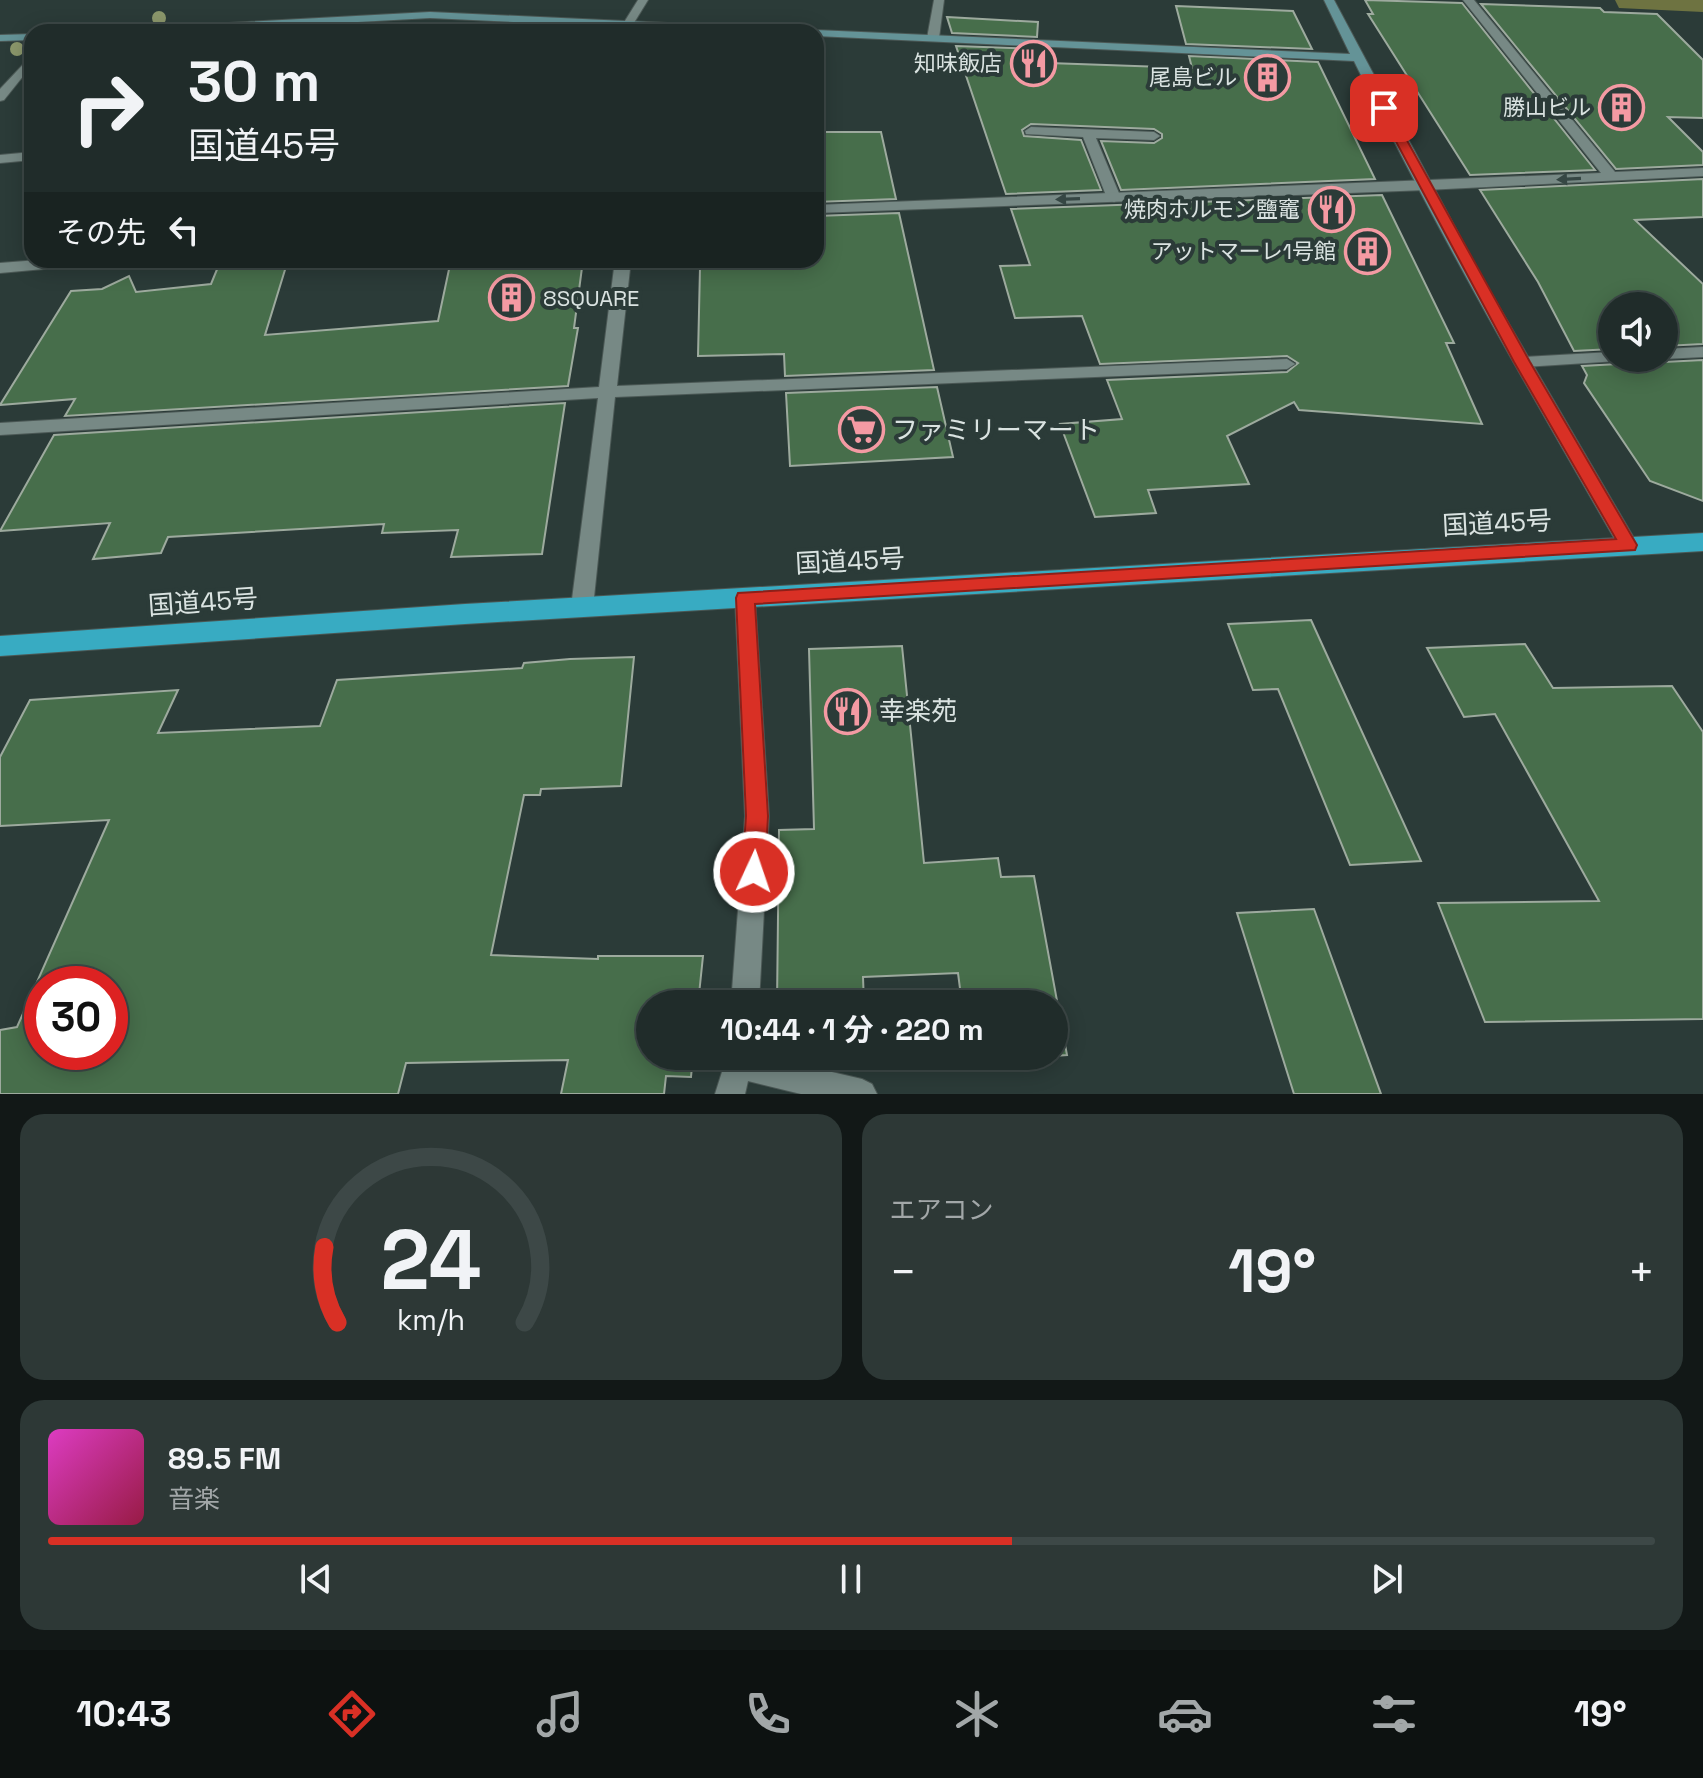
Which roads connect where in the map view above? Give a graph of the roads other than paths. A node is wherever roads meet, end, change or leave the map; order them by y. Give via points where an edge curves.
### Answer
1 (643, 0) edge
2 (939, 0) edge
3 (1329, 0) edge
4 (1468, 0) edge
5 (245, 24) edge
6 (628, 24) joint
7 (824, 33) edge
8 (24, 37) edge
9 (0, 38) edge
10 (933, 38) junction
11 (1357, 58) junction
12 (24, 68) edge
13 (0, 97) edge
14 (1031, 131) dead end
15 (1088, 133) junction
16 (1154, 136) dead end
17 (24, 157) edge
18 (0, 159) edge
19 (1703, 172) edge
20 (1611, 176) junction
21 (1426, 186) junction
22 (1114, 198) junction
23 (824, 209) edge
24 (24, 266) edge
25 (0, 268) edge
26 (622, 268) edge
27 (1703, 352) edge
28 (1678, 353) edge
29 (1598, 358) edge
30 (1522, 362) junction
31 (1287, 364) dead end
32 (609, 392) junction
33 (0, 429) edge
34 (1703, 542) edge
35 (1628, 545) junction
36 (745, 598) junction
37 (582, 607) junction
38 (0, 646) edge
39 (746, 990) edge
40 (738, 1070) edge
41 (774, 1070) edge
42 (730, 1094) edge
43 (862, 1094) edge

1 - 6 street
2 - 10 street
3 - 11 street
4 - 20 street
5 - 6 street via 463,15
7 - 10 street
8 - 9 street
10 - 11 street
11 - 21 street
12 - 13 street
14 - 15 street
15 - 16 street
15 - 22 street
17 - 18 street
19 - 20 street
20 -> 21 street
21 - 22 street
21 - 30 street
22 -> 23 street
24 - 25 street
26 - 32 street
27 - 28 street
29 - 30 street
30 - 35 street
31 - 32 street
32 - 33 street
32 - 37 street
34 - 35 highway, 国道45号
35 - 36 highway, 国道45号
36 - 37 highway, 国道45号
36 - 39 street via 757,816
37 - 38 highway, 国道45号
40 - 42 street
41 - 43 street

